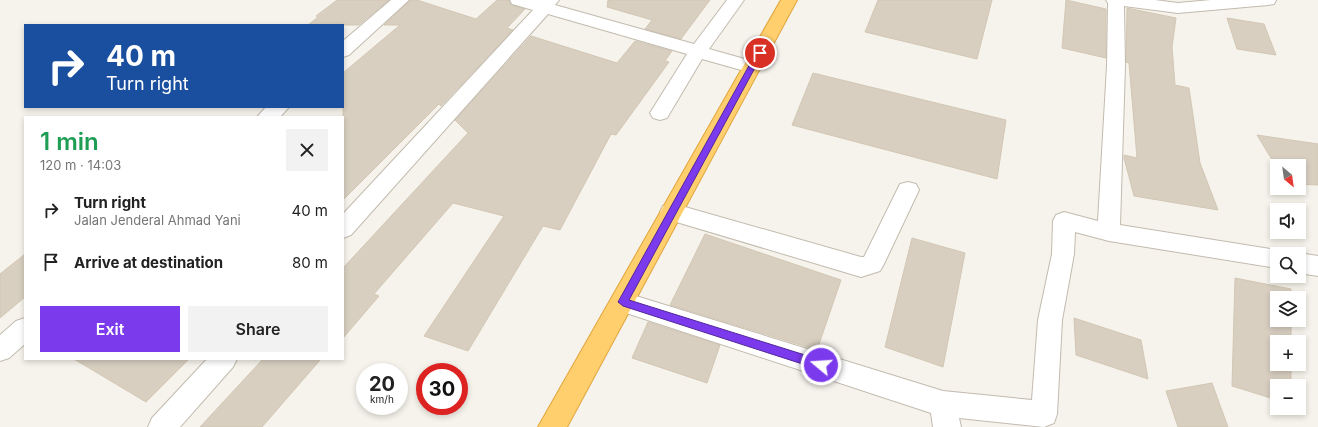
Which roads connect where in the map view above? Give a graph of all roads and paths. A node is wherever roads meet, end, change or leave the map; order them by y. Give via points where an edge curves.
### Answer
1 (401, 0) edge
2 (518, 0) edge
3 (736, 0) edge
4 (789, 0) edge
5 (1115, 0) edge
6 (1268, 0) edge
7 (548, 4) edge
8 (344, 50) edge
9 (698, 52) junction
10 (752, 67) junction
11 (278, 108) edge
12 (660, 113) dead end
13 (268, 116) edge
14 (908, 190) dead end
15 (671, 212) junction
16 (344, 227) edge
17 (1109, 232) junction
18 (1270, 258) edge
19 (1306, 264) edge
20 (1318, 266) edge
21 (623, 302) junction
22 (24, 330) edge
23 (0, 350) edge
24 (223, 360) edge
25 (945, 415) edge
26 (162, 427) edge
27 (552, 427) edge

1 - 8 street
2 - 7 street
3 - 9 street
4 - 10 highway
5 - 6 street via 1178,8
5 - 17 street via 1116,66
7 - 9 street
7 - 16 street
9 - 10 street
9 - 12 street
10 - 15 highway
11 - 13 street
14 - 15 street via 872,264 861,267
15 - 21 highway
17 - 18 street
17 - 25 street via 1064,221 1063,254 1050,320 1044,414
19 - 20 street
21 - 25 street
21 - 27 highway
22 - 23 street
24 - 26 street

